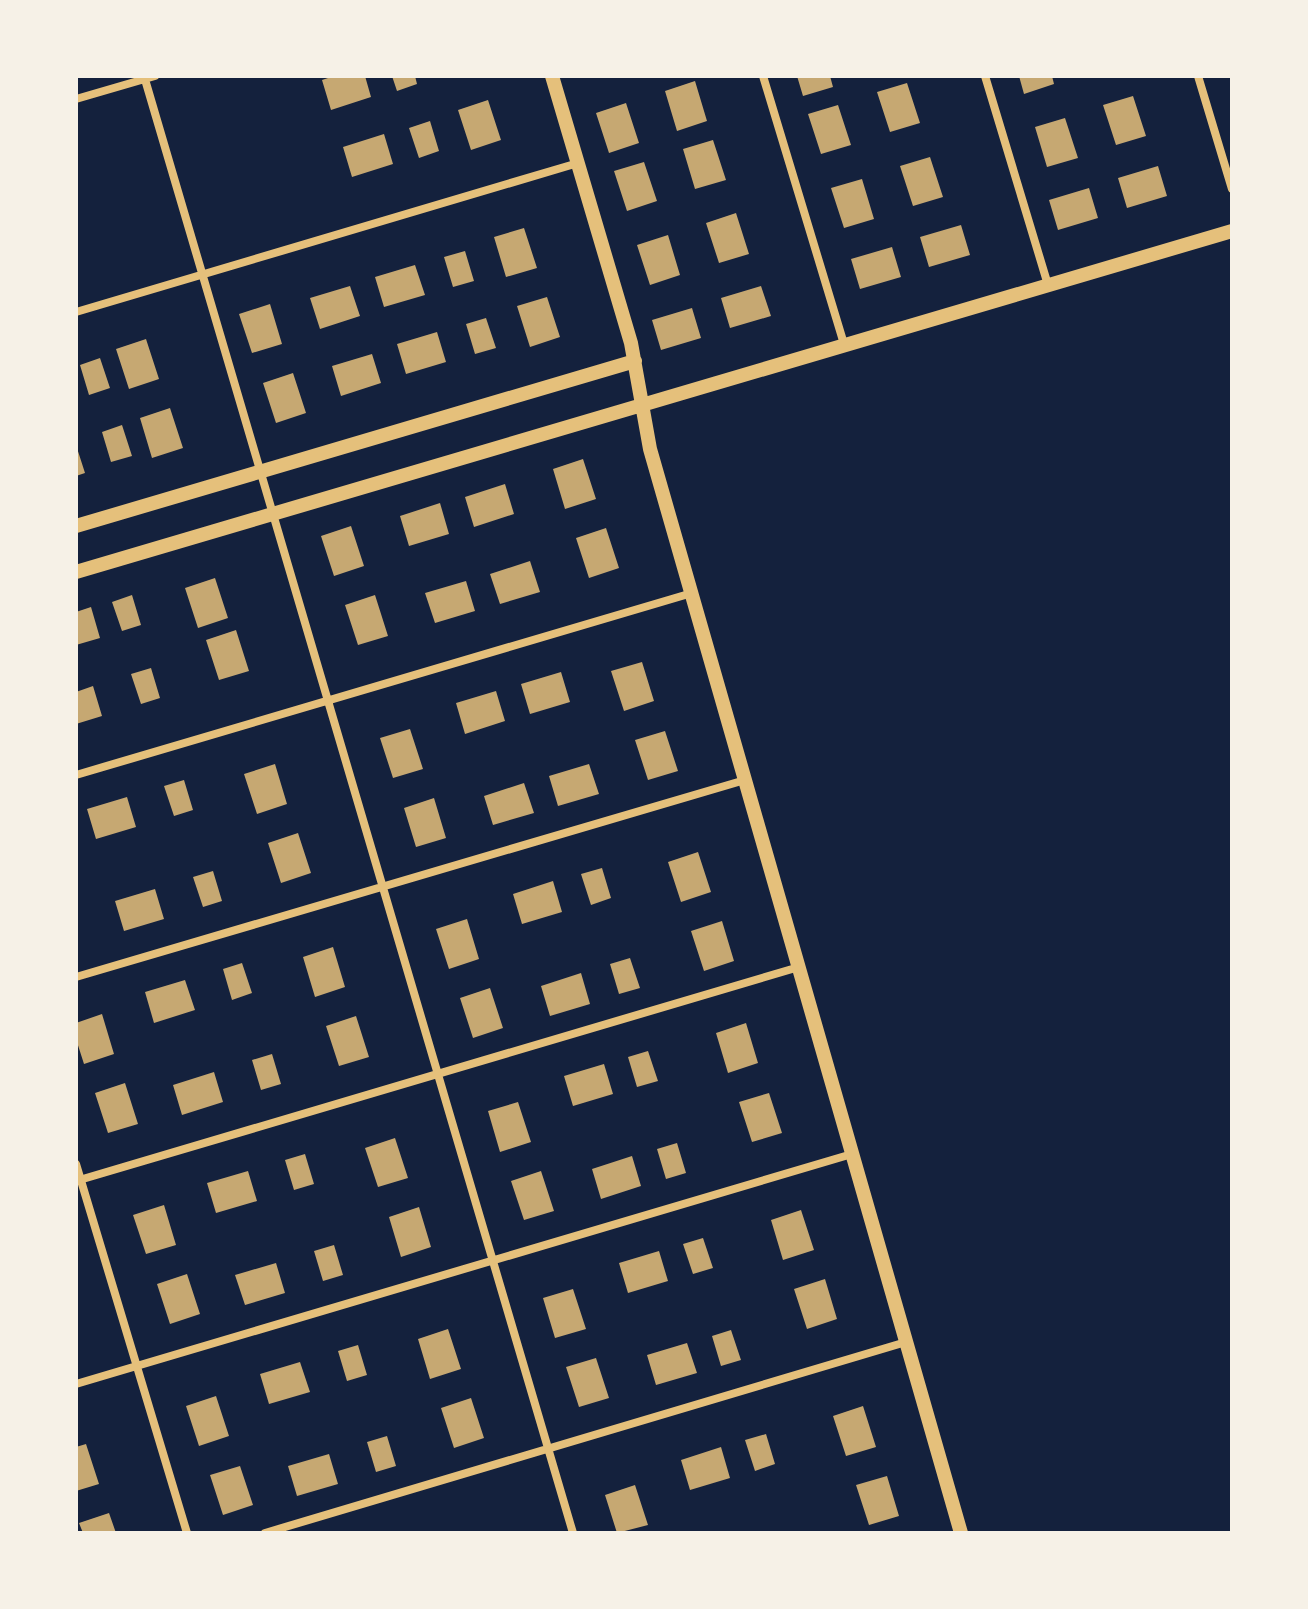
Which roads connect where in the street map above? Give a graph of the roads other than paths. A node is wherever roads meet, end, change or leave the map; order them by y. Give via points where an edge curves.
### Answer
1 (552, 76) edge
2 (763, 76) edge
3 (985, 76) edge
4 (1198, 76) edge
5 (148, 77) edge
6 (76, 99) edge
7 (578, 163) junction
8 (1232, 189) edge
9 (1232, 231) edge
10 (203, 274) junction
11 (1048, 285) junction
12 (76, 312) edge
13 (844, 344) junction
14 (635, 361) junction
15 (640, 403) junction
16 (261, 472) junction
17 (273, 513) junction
18 (76, 526) edge
19 (76, 572) edge
20 (692, 593) junction
21 (328, 701) junction
22 (76, 775) edge
23 (745, 780) junction
24 (383, 887) junction
25 (799, 967) junction
26 (76, 977) edge
27 (438, 1074) junction
28 (852, 1154) junction
29 (76, 1164) edge
30 (78, 1180) edge
31 (493, 1261) junction
32 (906, 1342) junction
33 (137, 1366) junction
34 (76, 1384) edge
35 (548, 1449) junction
36 (958, 1532) edge
37 (187, 1533) edge
38 (265, 1533) edge
39 (573, 1533) edge

1 - 7 street
2 - 13 street
3 - 11 street
4 - 8 street
5 - 6 street
5 - 10 street
7 - 10 street
7 - 14 street
9 - 11 street
10 - 12 street
10 - 16 street
11 - 13 street
13 - 15 street
14 - 15 street
14 - 16 street
15 - 17 street
15 - 20 street
16 - 17 street
16 - 18 street
17 - 19 street
17 - 21 street
20 - 21 street
20 - 23 street
21 - 22 street
21 - 24 street
23 - 24 street
23 - 25 street
24 - 26 street
24 - 27 street
25 - 27 street
25 - 28 street
27 - 30 street
27 - 31 street
28 - 31 street
28 - 32 street
29 - 30 street
30 - 33 street
31 - 33 street
31 - 35 street
32 - 35 street
32 - 36 street
33 - 34 street
33 - 37 street
35 - 38 street
35 - 39 street

